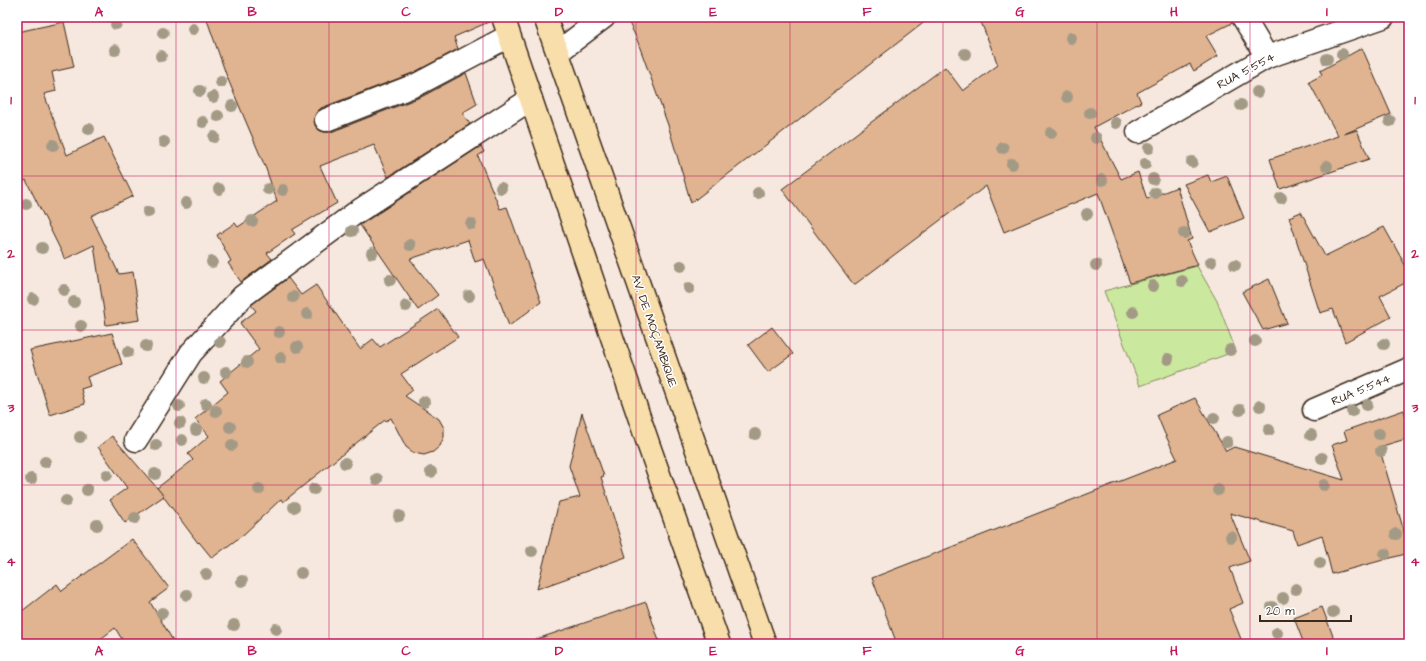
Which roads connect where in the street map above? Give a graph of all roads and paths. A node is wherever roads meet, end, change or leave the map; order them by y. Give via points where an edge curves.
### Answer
1 (545, 17) edge
2 (604, 17) edge
3 (1243, 17) edge
4 (1383, 17) edge
5 (506, 26) edge
6 (558, 52) junction
7 (1267, 57) junction
8 (531, 100) junction
9 (326, 120) dead end
10 (1138, 132) dead end
11 (1409, 369) edge
12 (1314, 410) dead end
13 (136, 440) dead end
14 (719, 644) edge
15 (765, 644) edge

1 - 6 highway, AV. DE MOÇAMBIQUE
2 - 6 street
3 - 7 street
4 - 7 street, RUA 5.554
5 - 8 highway
5 - 9 street via 418,84
6 - 15 highway, AV. DE MOÇAMBIQUE
7 - 10 street, RUA 5.554
8 - 13 street via 354,214 243,296 191,353
8 - 14 highway
11 - 12 street, RUA 5.544

